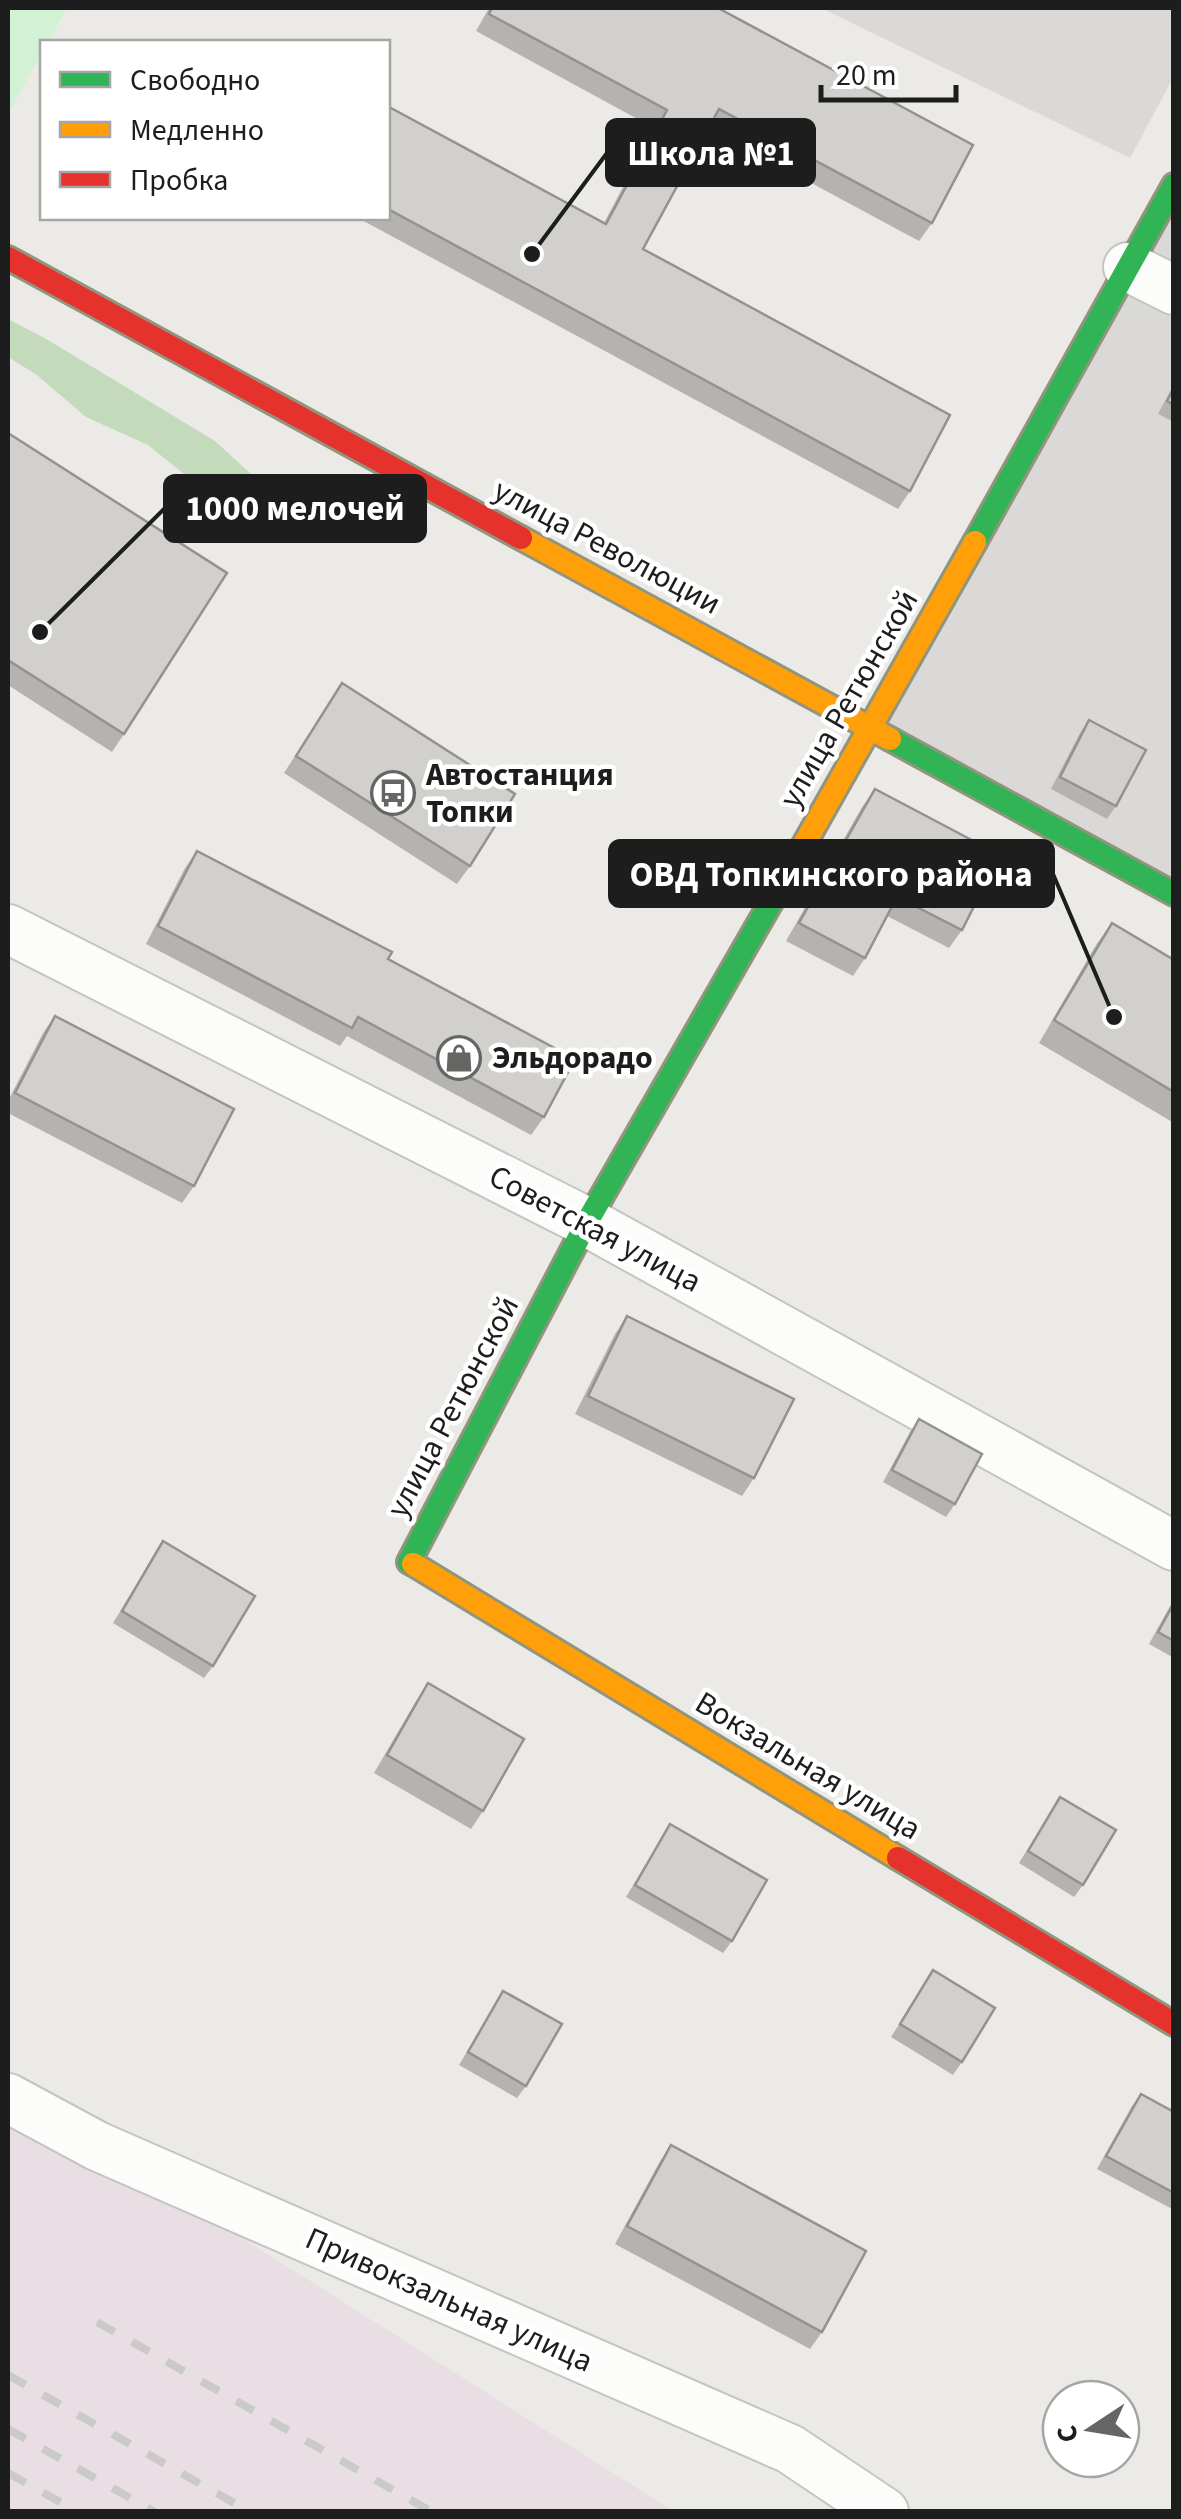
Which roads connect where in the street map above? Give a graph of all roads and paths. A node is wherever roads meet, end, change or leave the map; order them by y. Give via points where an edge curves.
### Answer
1 (1174, 185) edge
2 (8, 258) edge
3 (1128, 267) junction
4 (1174, 290) edge
5 (872, 728) junction
6 (1174, 894) edge
7 (8, 929) edge
8 (587, 1222) junction
9 (1174, 1546) edge
10 (409, 1562) joint
11 (1174, 2024) edge
12 (8, 2098) edge
13 (884, 2512) edge

1 - 3 street, улица Ретюнской
2 - 5 street, улица Революции
3 - 4 street
3 - 5 street, улица Ретюнской
5 - 6 street, улица Революции
5 - 8 street, улица Ретюнской
7 - 8 street, Советская улица
8 - 9 street, Советская улица
8 - 10 street, улица Ретюнской
10 - 11 street, Вокзальная улица
12 - 13 street, Привокзальная улица via 97,2146 790,2449

